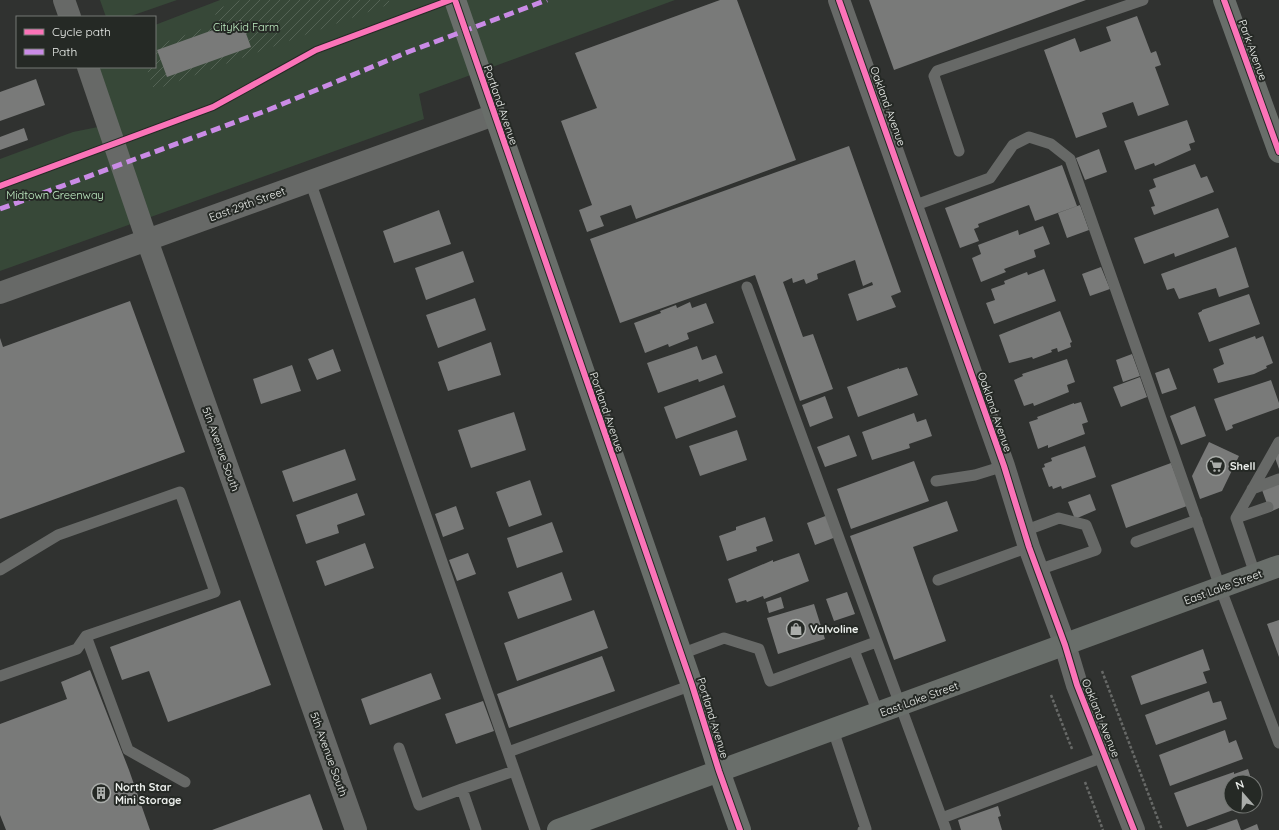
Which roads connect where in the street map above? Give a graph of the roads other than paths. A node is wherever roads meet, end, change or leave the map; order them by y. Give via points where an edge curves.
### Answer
1 (64, 0) edge
2 (455, 0) edge
3 (839, 0) edge
4 (1143, 0) edge
5 (1224, 0) edge
6 (70, 16) edge
7 (88, 68) edge
8 (494, 115) junction
9 (959, 152) dead end
10 (1279, 152) edge
11 (310, 181) junction
12 (913, 206) junction
13 (147, 240) junction
14 (747, 287) dead end
15 (0, 293) edge
16 (1279, 442) edge
17 (1004, 466) junction
18 (1279, 479) edge
19 (936, 481) dead end
20 (1252, 489) junction
21 (1268, 507) dead end
22 (1236, 518) junction
23 (1197, 520) junction
24 (1026, 539) junction
25 (1136, 542) dead end
26 (1279, 566) edge
27 (0, 570) edge
28 (1038, 570) junction
29 (1255, 574) junction
30 (938, 580) dead end
31 (1220, 587) junction
32 (86, 636) junction
33 (876, 642) junction
34 (1065, 646) junction
35 (854, 650) junction
36 (681, 654) junction
37 (0, 676) edge
38 (692, 685) junction
39 (900, 706) junction
40 (878, 714) junction
41 (833, 730) junction
42 (1279, 743) edge
43 (399, 748) dead end
44 (508, 752) junction
45 (1106, 756) junction
46 (514, 771) junction
47 (719, 771) junction
48 (185, 782) dead end
49 (462, 789) junction
50 (942, 818) junction
51 (356, 830) edge
52 (476, 830) edge
53 (535, 830) edge
54 (558, 830) edge
55 (740, 830) edge
56 (863, 830) edge
57 (946, 830) edge
58 (1134, 830) edge

1 - 6 street
2 - 8 street, Portland Avenue
3 - 12 street, Oakland Avenue
4 - 9 lane via 937,71 934,76
5 - 10 street, Park Avenue
7 - 13 street, 5th Avenue South
8 - 11 street, East 29th Street
8 - 36 street, Portland Avenue
11 - 13 street, East 29th Street
11 - 44 lane
12 - 17 street, Oakland Avenue
12 - 23 lane via 990,178 1013,145 1029,137 1051,144 1070,159
13 - 15 street, East 29th Street
13 - 51 street, 5th Avenue South
14 - 33 lane
16 - 20 lane
17 - 19 lane via 975,475
17 - 24 street, Oakland Avenue
18 - 20 lane
20 - 22 lane
21 - 22 lane
22 - 29 lane
23 - 25 lane
23 - 31 lane
24 - 28 street, Oakland Avenue
24 - 28 lane via 1059,518 1086,525 1096,550
24 - 30 lane
26 - 29 street, East Lake Street
27 - 32 lane via 58,535 180,492 215,592
28 - 34 street, Oakland Avenue
29 - 31 street, East Lake Street
31 - 34 street, East Lake Street
31 - 42 lane
32 - 37 lane via 77,649
32 - 48 lane via 128,750
33 - 35 lane
33 - 39 lane
34 - 39 street, East Lake Street
34 - 45 street, Oakland Avenue via 1077,685
35 - 36 lane via 770,681 759,649 724,638
35 - 40 lane
36 - 38 street, Portland Avenue
38 - 44 lane
38 - 47 street, Portland Avenue
39 - 40 street, East Lake Street
39 - 50 lane
40 - 41 street, East Lake Street
41 - 47 street, East Lake Street
41 - 56 lane via 866,829
43 - 49 lane via 419,805
44 - 46 lane
45 - 50 lane
45 - 58 street, Oakland Avenue
46 - 49 lane
46 - 53 lane
47 - 54 street, East Lake Street
47 - 55 street, Portland Avenue
49 - 52 lane
50 - 57 lane

